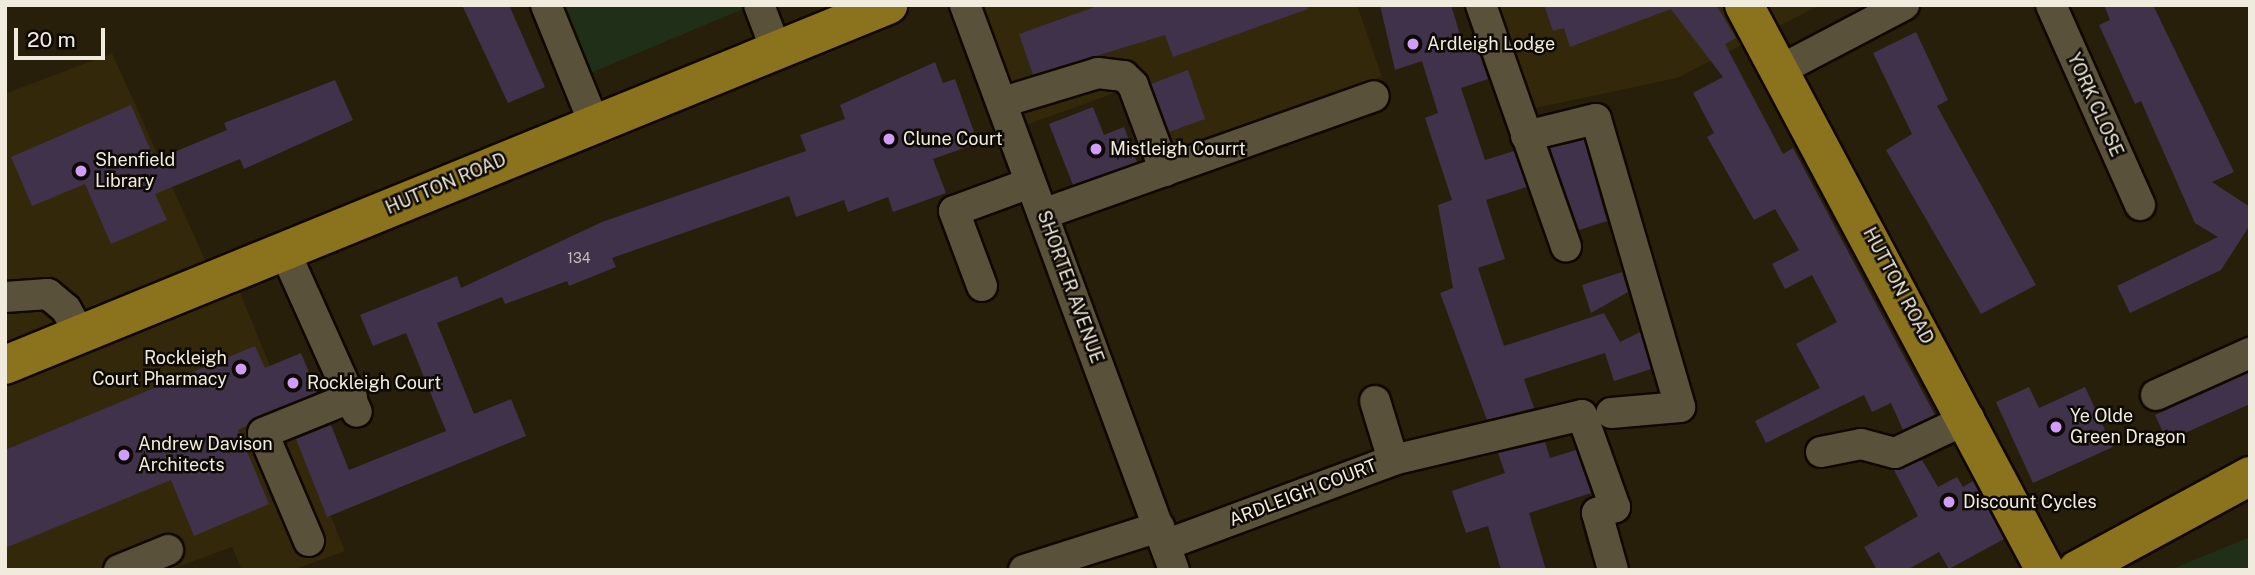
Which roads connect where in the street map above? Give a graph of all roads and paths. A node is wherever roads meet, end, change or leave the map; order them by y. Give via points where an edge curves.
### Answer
1 (546, 5) edge
2 (759, 5) edge
3 (888, 5) edge
4 (965, 5) edge
5 (1481, 5) edge
6 (1744, 5) edge
7 (1904, 5) edge
8 (2051, 5) edge
9 (775, 47) junction
10 (1782, 69) junction
11 (1374, 96) dead end
12 (1003, 102) junction
13 (593, 121) junction
14 (1526, 136) junction
15 (1165, 171) junction
16 (1030, 183) junction
17 (2140, 205) dead end
18 (1043, 214) junction
19 (1566, 247) dead end
20 (285, 252) junction
21 (982, 286) dead end
22 (5, 297) edge
23 (80, 334) junction
24 (2250, 353) edge
25 (5, 365) edge
26 (2156, 395) dead end
27 (1376, 401) dead end
28 (1611, 413) dead end
29 (1969, 418) junction
30 (1821, 452) dead end
31 (1393, 460) junction
32 (2250, 476) edge
33 (309, 541) dead end
34 (1166, 547) edge
35 (168, 550) dead end
36 (119, 570) edge
37 (1024, 570) edge
38 (1613, 570) edge
39 (2045, 570) edge
40 (2077, 570) edge

1 - 13 street
2 - 9 street
3 - 9 main road, HUTTON ROAD
4 - 12 street, SHORTER AVENUE
5 - 14 street
6 - 10 main road, HUTTON ROAD
7 - 10 street
8 - 17 street, YORK CLOSE
9 - 13 main road, HUTTON ROAD
10 - 29 main road, HUTTON ROAD
11 - 15 street
12 - 15 street via 1098,73 1124,76 1133,85
12 - 16 street, SHORTER AVENUE
13 - 20 main road, HUTTON ROAD
14 - 19 street
14 - 28 street via 1596,119 1680,407
15 - 18 street
16 - 18 street, SHORTER AVENUE
16 - 21 street via 954,211
18 - 34 street, SHORTER AVENUE
20 - 23 main road, HUTTON ROAD
20 - 33 street via 354,404 263,433
22 - 23 street via 48,295 66,309
23 - 25 main road, HUTTON ROAD
24 - 26 street
27 - 31 street
29 - 30 street via 1895,453 1861,444
29 - 39 main road, HUTTON ROAD
31 - 34 street, ARDLEIGH COURT
31 - 38 street, ARDLEIGH COURT via 1441,444 1582,415 1615,507 1597,513
32 - 40 main road
34 - 37 street, ARDLEIGH COURT
35 - 36 street

